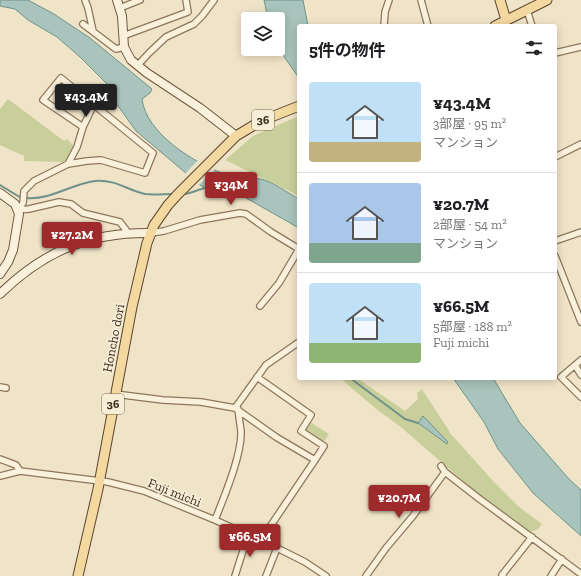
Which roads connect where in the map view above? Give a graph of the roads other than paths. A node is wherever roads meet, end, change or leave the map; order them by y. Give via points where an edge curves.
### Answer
1 (85, 0) edge
2 (140, 0) edge
3 (186, 0) edge
4 (214, 0) edge
5 (389, 0) edge
6 (421, 0) edge
7 (500, 0) edge
8 (546, 0) edge
9 (119, 4) edge
10 (527, 10) junction
11 (506, 20) junction
12 (83, 24) dead end
13 (384, 24) edge
14 (427, 24) edge
15 (499, 24) edge
16 (531, 24) edge
17 (94, 32) junction
18 (123, 36) junction
19 (124, 47) junction
20 (581, 47) edge
21 (557, 53) edge
22 (137, 66) junction
23 (94, 104) junction
24 (296, 107) edge
25 (83, 127) junction
26 (236, 136) junction
27 (581, 144) edge
28 (557, 156) edge
29 (68, 164) junction
30 (0, 193) edge
31 (18, 210) junction
32 (581, 232) edge
33 (151, 233) junction
34 (129, 234) junction
35 (557, 240) edge
36 (297, 248) edge
37 (297, 252) edge
38 (557, 261) edge
39 (0, 274) edge
40 (0, 294) edge
41 (260, 306) dead end
42 (579, 312) edge
43 (581, 322) edge
44 (297, 343) edge
45 (581, 360) edge
46 (575, 366) junction
47 (581, 375) edge
48 (257, 377) junction
49 (115, 394) junction
50 (581, 397) edge
51 (236, 409) junction
52 (0, 458) edge
53 (315, 460) junction
54 (441, 466) dead end
55 (20, 471) junction
56 (445, 472) junction
57 (0, 476) edge
58 (99, 481) junction
59 (215, 520) junction
60 (248, 535) junction
61 (532, 537) junction
62 (261, 540) junction
63 (277, 548) junction
64 (562, 559) junction
65 (581, 575) edge
66 (78, 576) edge
67 (235, 576) edge
68 (266, 576) edge
69 (326, 576) edge
70 (366, 576) edge
71 (503, 576) edge
72 (551, 576) edge

1 - 17 street
2 - 9 street
3 - 18 street via 188,12
4 - 22 street via 194,24 166,37
5 - 13 street
6 - 14 street
7 - 11 main road
8 - 10 main road
9 - 18 main road
10 - 11 main road
10 - 16 street
11 - 15 main road
12 - 17 street
17 - 19 street via 116,50
18 - 19 main road
19 - 22 main road
20 - 21 street
22 - 26 main road via 200,108
23 - 25 street
23 - 25 street via 61,78 43,100
23 - 29 street via 153,153 145,173 102,160
24 - 26 main road, 36 via 261,121
25 - 29 street via 78,147
26 - 33 main road, Honcho dori / 36 via 168,205
27 - 28 street
29 - 31 street via 34,180 24,191 23,203
30 - 31 main road via 15,204
31 - 34 street via 59,202 71,204 83,213 120,222
31 - 39 main road via 13,250
32 - 35 street
33 - 34 main road
33 - 36 street via 240,213 246,214
33 - 49 main road, Honcho dori / 36 via 132,307
34 - 40 main road via 97,238 64,248 35,264
37 - 41 street via 279,283
38 - 42 street
42 - 43 street
44 - 48 street via 266,365
45 - 46 street
46 - 47 street
46 - 50 street via 562,377
48 - 51 street
48 - 53 street via 311,415 301,431 324,446
49 - 51 street via 201,402
49 - 58 main road, Honcho dori / 36
51 - 53 street
51 - 59 street via 241,432 239,448
52 - 55 street via 16,466
53 - 62 street
54 - 56 street
55 - 57 street
55 - 58 street, Fuji michi
56 - 61 street
56 - 70 street
58 - 59 street, Fuji michi via 144,491
58 - 66 main road, Honcho dori / 36
59 - 60 street, Fuji michi
60 - 62 street, Fuji michi
60 - 67 street
61 - 64 street
61 - 71 street
62 - 63 street, Fuji michi
63 - 68 street
63 - 69 street, Fuji michi
64 - 65 street
64 - 72 street

